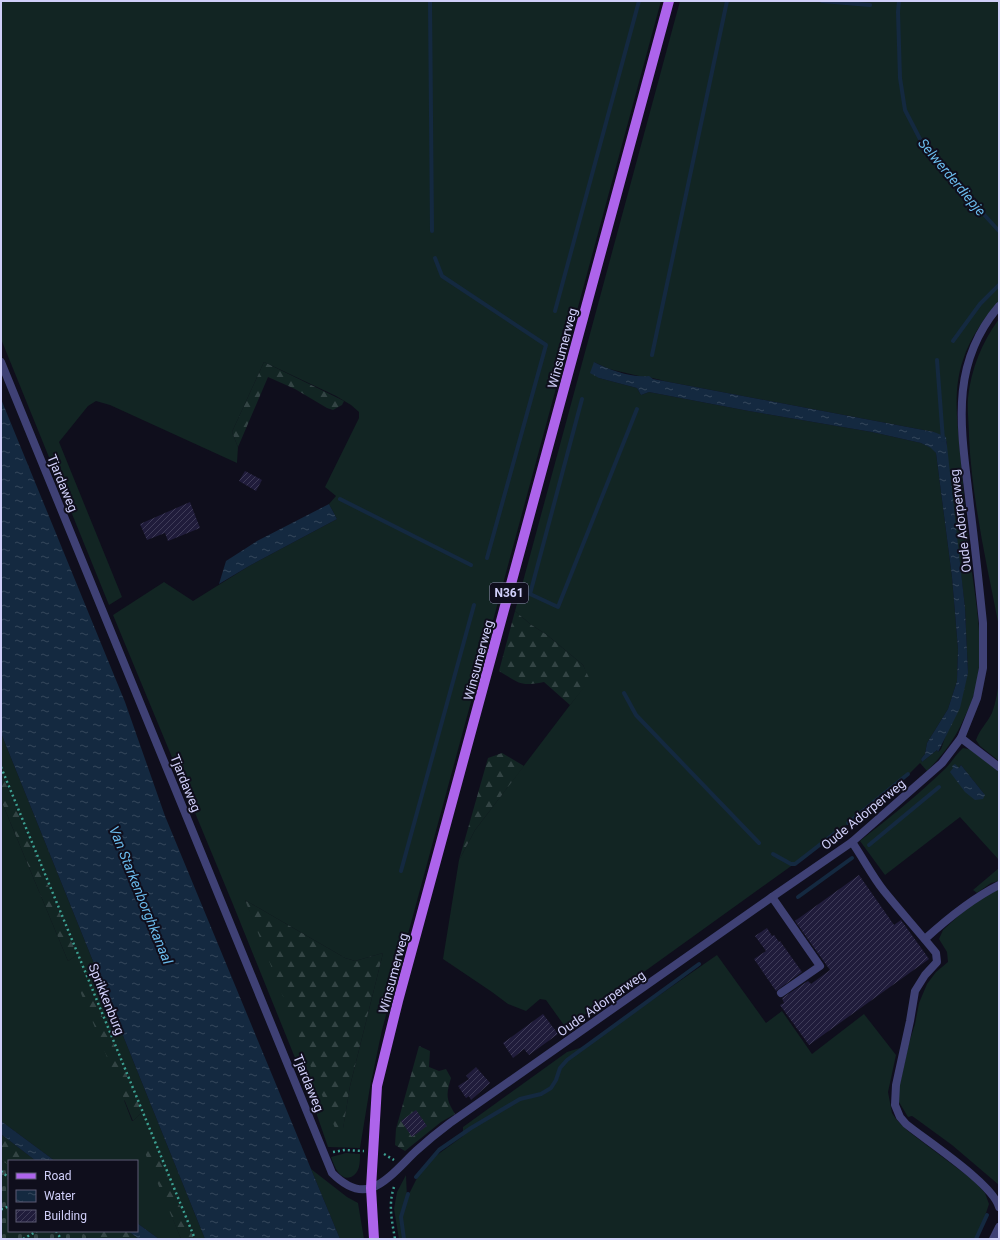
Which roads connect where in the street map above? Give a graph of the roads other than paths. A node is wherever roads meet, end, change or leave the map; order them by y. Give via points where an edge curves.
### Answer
1 (669, 1) edge
2 (999, 306) edge
3 (1, 362) edge
4 (961, 738) junction
5 (999, 767) edge
6 (852, 842) junction
7 (999, 885) edge
8 (772, 897) junction
9 (925, 939) junction
10 (781, 993) dead end
11 (371, 1188) junction
12 (999, 1207) edge
13 (999, 1227) edge
14 (374, 1239) edge
15 (993, 1239) edge

1 - 11 main road, Winsumerweg / N361 via 396,1008 377,1086
2 - 4 street, Oude Adorperweg via 984,326 974,346 962,390 962,439 983,623 983,668 972,713
3 - 11 street, Tjardaweg via 332,1173 348,1186
4 - 5 street
4 - 6 street, Oude Adorperweg via 942,763
6 - 8 street, Oude Adorperweg
6 - 9 street via 884,892
7 - 9 street via 955,913
8 - 10 street via 820,966
8 - 11 street, Oude Adorperweg via 450,1123 384,1180
9 - 12 street via 936,953 937,962 915,991 896,1085 895,1105 906,1124 982,1183 994,1196
11 - 14 main road, Winsumerweg / N361
13 - 15 street

